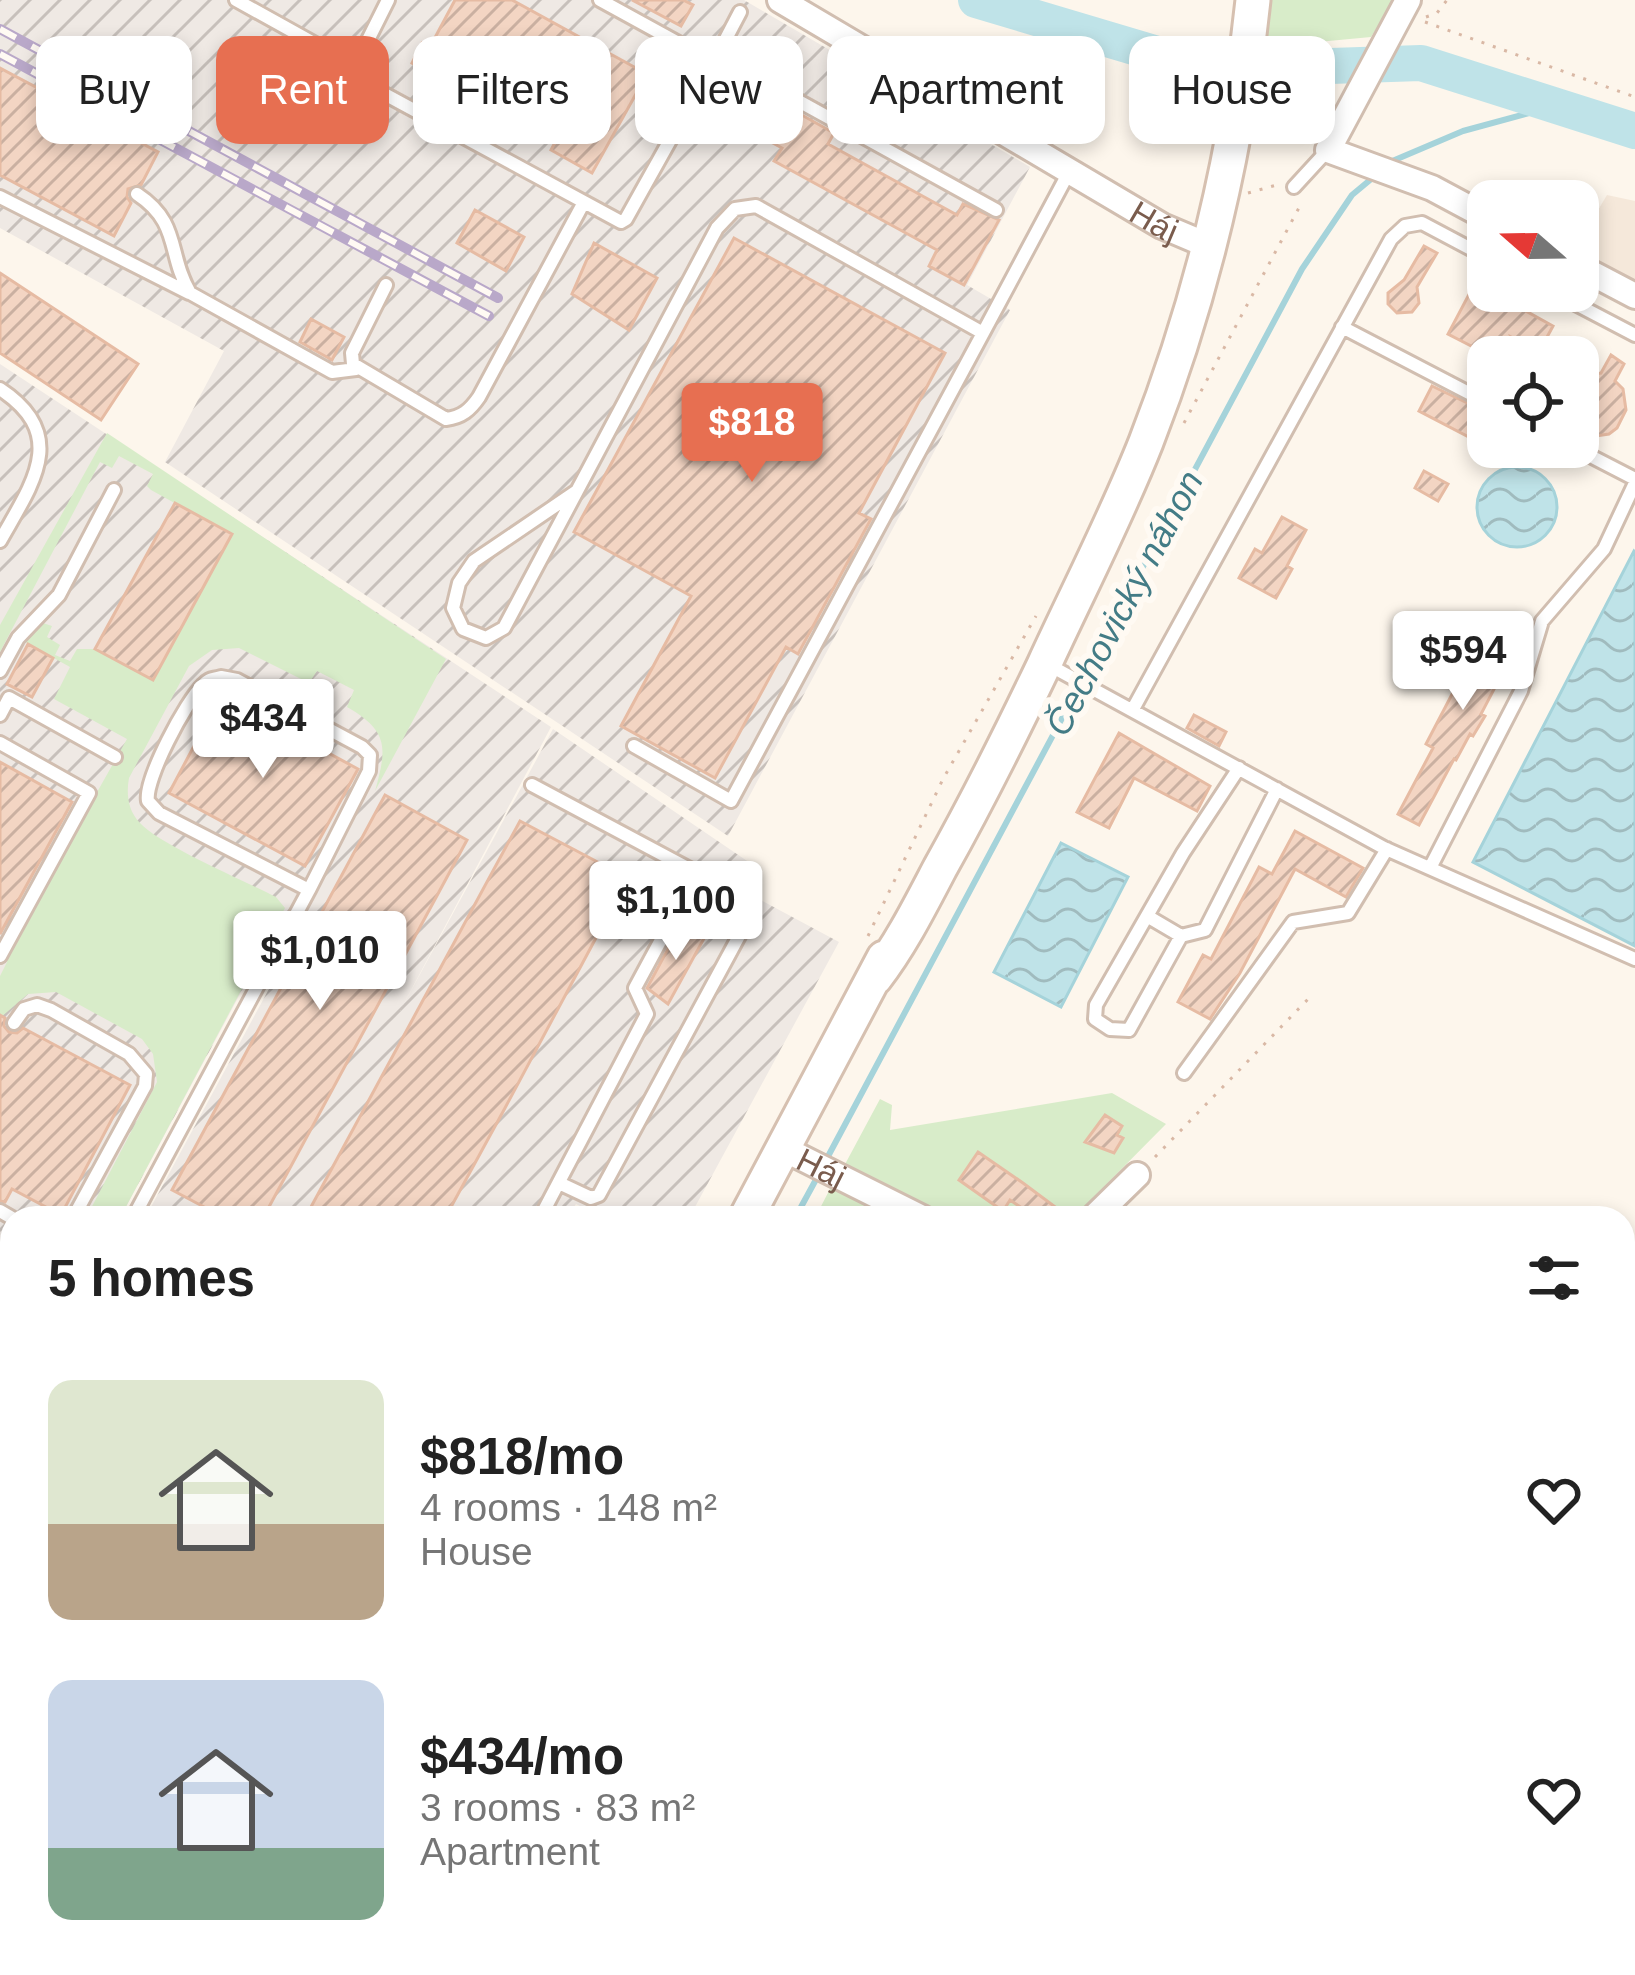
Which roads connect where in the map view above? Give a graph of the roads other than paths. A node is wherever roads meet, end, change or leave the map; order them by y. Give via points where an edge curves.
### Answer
1 (236, 0) edge
2 (388, 0) edge
3 (600, 0) edge
4 (780, 0) edge
5 (1253, 0) edge
6 (740, 12) dead end
7 (1399, 16) edge
8 (301, 36) edge
9 (370, 36) edge
10 (670, 36) edge
11 (727, 36) edge
12 (842, 36) edge
13 (389, 97) edge
14 (668, 144) edge
15 (876, 144) edge
16 (1026, 144) edge
17 (1328, 150) junction
18 (1070, 170) junction
19 (1294, 187) road end
20 (136, 194) dead end
21 (0, 197) edge
22 (584, 202) junction
23 (1467, 207) edge
24 (996, 210) dead end
25 (1207, 245) junction
26 (1467, 247) edge
27 (1599, 277) edge
28 (386, 285) dead end
29 (190, 293) junction
30 (1635, 296) edge
31 (1591, 312) edge
32 (1342, 328) junction
33 (983, 333) junction
34 (1635, 335) edge
35 (356, 369) junction
36 (0, 389) edge
37 (1467, 392) edge
38 (1599, 461) edge
39 (1635, 481) edge
40 (114, 490) dead end
41 (577, 491) junction
42 (0, 541) edge
43 (1058, 670) junction
44 (0, 671) edge
45 (1133, 709) junction
46 (0, 715) edge
47 (0, 743) edge
48 (634, 746) dead end
49 (115, 757) dead end
50 (1239, 768) junction
51 (532, 785) dead end
52 (1277, 789) junction
53 (1388, 850) junction
54 (1430, 868) junction
55 (691, 886) junction
56 (309, 890) junction
57 (1147, 916) junction
58 (1181, 936) junction
59 (0, 956) edge
60 (1635, 959) edge
61 (14, 1023) dead end
62 (1184, 1073) dead end
63 (798, 1156) junction
64 (1137, 1175) road end
65 (559, 1183) junction
66 (80, 1206) edge
67 (139, 1206) edge
68 (547, 1206) edge
69 (756, 1206) edge
70 (897, 1206) edge
71 (1105, 1206) edge

1 - 8 lane
2 - 9 lane
3 - 10 lane
4 - 12 street, Háj
5 - 25 main road
6 - 11 lane
7 - 17 street
13 - 22 lane
14 - 22 lane via 626,220
15 - 24 lane
16 - 18 street, Háj
17 - 19 lane
17 - 23 street
18 - 25 street, Háj
18 - 33 lane
20 - 29 lane via 167,222
21 - 29 lane
22 - 35 lane via 470,410 446,419
25 - 43 main road, Háj via 1147,439
26 - 32 lane via 1422,223 1405,226
27 - 30 street
28 - 35 lane via 352,353
29 - 35 lane via 332,372
31 - 34 lane
32 - 37 lane
32 - 45 lane
33 - 41 lane via 757,206 740,206 717,228
33 - 48 lane via 731,801
36 - 42 lane via 31,414 40,442 34,482
38 - 39 lane
39 - 54 lane via 1604,549 1542,621 1521,691
40 - 44 lane via 59,595 18,638
41 - 41 lane via 469,567 453,600 463,629 486,638 504,628
43 - 45 lane
43 - 63 main road, Háj via 875,978
45 - 50 lane
46 - 49 lane via 12,693
47 - 59 lane via 89,793
50 - 52 lane
50 - 57 lane
51 - 55 lane via 697,873
52 - 53 lane
52 - 58 lane via 1205,930
53 - 54 lane
53 - 62 lane via 1348,913 1293,922
54 - 60 lane
55 - 65 lane via 635,988 647,1014
55 - 65 lane via 746,923 598,1195
56 - 56 lane via 148,801 149,780 211,680 237,680 370,755
56 - 67 lane
57 - 58 lane
57 - 58 lane via 1096,1005 1095,1019 1110,1029 1129,1030
61 - 66 lane via 24,1009 42,1006 129,1054 146,1074
63 - 69 main road, Háj
63 - 70 street, Háj
64 - 71 street
65 - 68 lane

